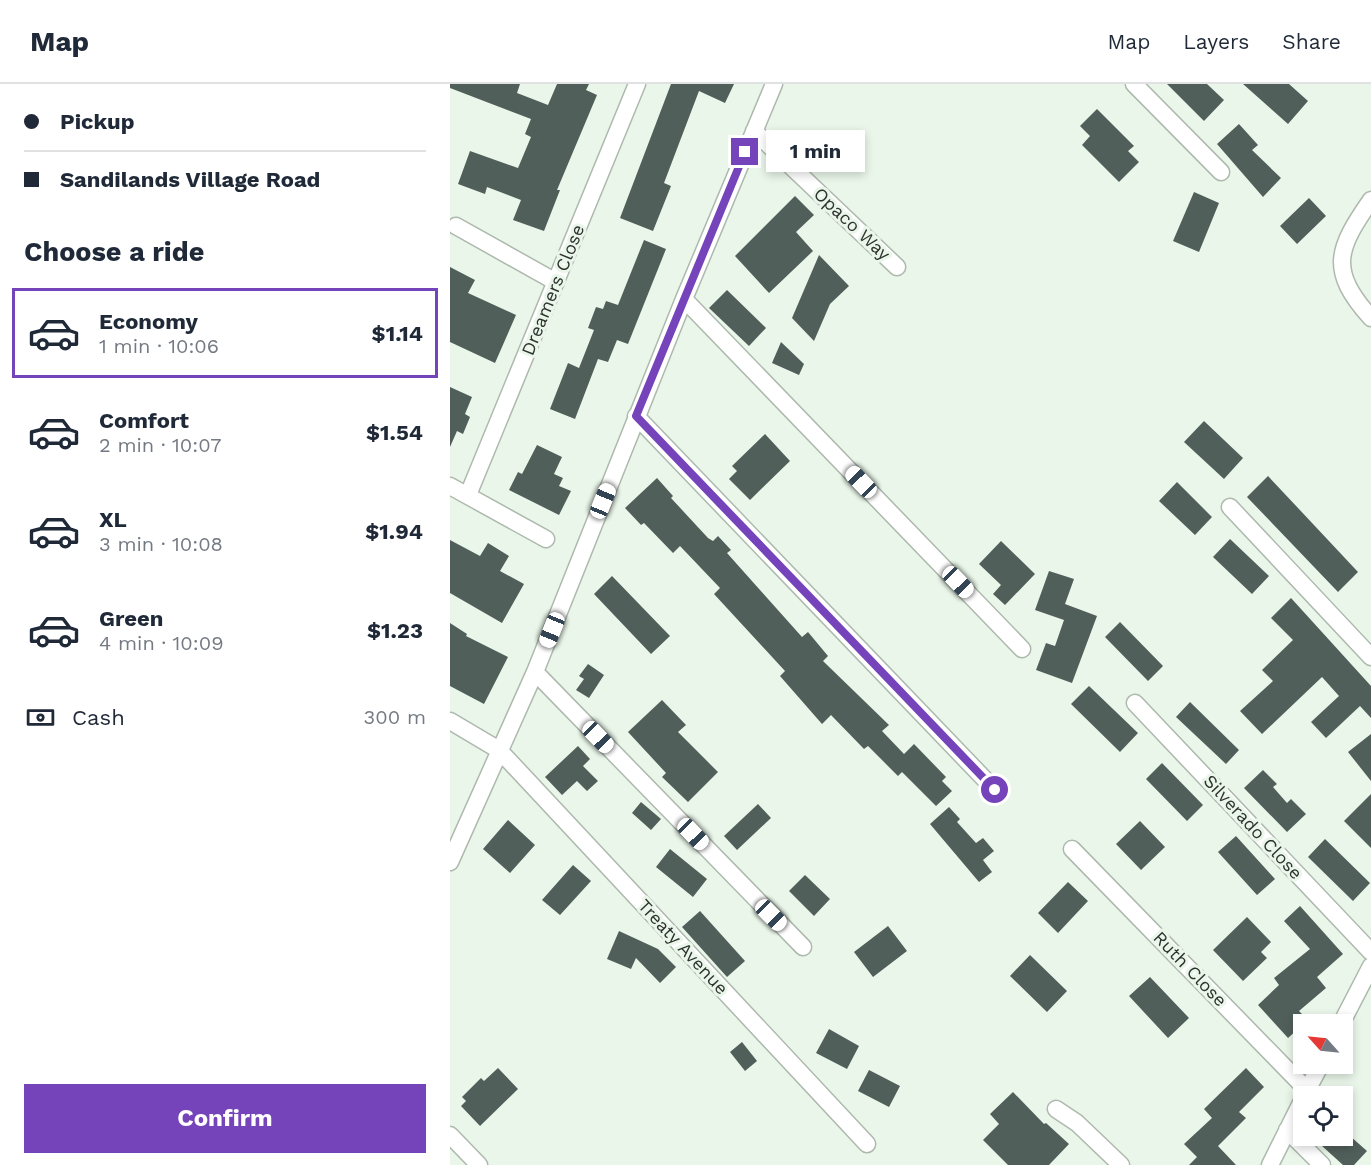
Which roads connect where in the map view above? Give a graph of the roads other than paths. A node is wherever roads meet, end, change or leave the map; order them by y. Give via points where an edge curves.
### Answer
1 (638, 84) edge
2 (774, 84) edge
3 (1134, 84) edge
4 (754, 131) junction
5 (1221, 172) dead end
6 (1371, 200) edge
7 (456, 225) dead end
8 (897, 267) dead end
9 (556, 282) junction
10 (684, 298) junction
11 (1371, 318) edge
12 (636, 416) junction
13 (450, 486) edge
14 (468, 495) junction
15 (1230, 507) dead end
16 (546, 539) dead end
17 (1022, 649) dead end
18 (1371, 657) edge
19 (535, 672) junction
20 (1135, 703) dead end
21 (450, 722) edge
22 (499, 750) junction
23 (995, 790) dead end
24 (1072, 849) dead end
25 (450, 862) edge
26 (803, 947) dead end
27 (1371, 952) edge
28 (1371, 966) edge
29 (1346, 1014) edge
30 (1296, 1086) edge
31 (1056, 1109) dead end
32 (1293, 1118) edge
33 (1287, 1130) junction
34 (450, 1135) edge
35 (867, 1144) dead end
36 (478, 1165) edge
37 (1121, 1165) edge
38 (1270, 1165) edge
39 (1322, 1165) edge

1 - 9 street, Dreamers Close
2 - 4 street
3 - 5 street
4 - 8 street, Opaco Way
4 - 10 street
6 - 11 street via 1351,229 1340,261 1346,286
7 - 9 street
9 - 14 street, Dreamers Close
10 - 12 street
10 - 17 street
12 - 19 street
12 - 23 street
13 - 14 street
14 - 16 street
15 - 18 street
19 - 22 street
19 - 26 street
20 - 27 street, Silverado Close
21 - 22 street, Treaty Avenue
22 - 25 street
22 - 35 street, Treaty Avenue
24 - 30 street, Ruth Close
28 - 29 street
31 - 37 street via 1077,1123
32 - 33 street
33 - 38 street
33 - 39 street
34 - 36 street

